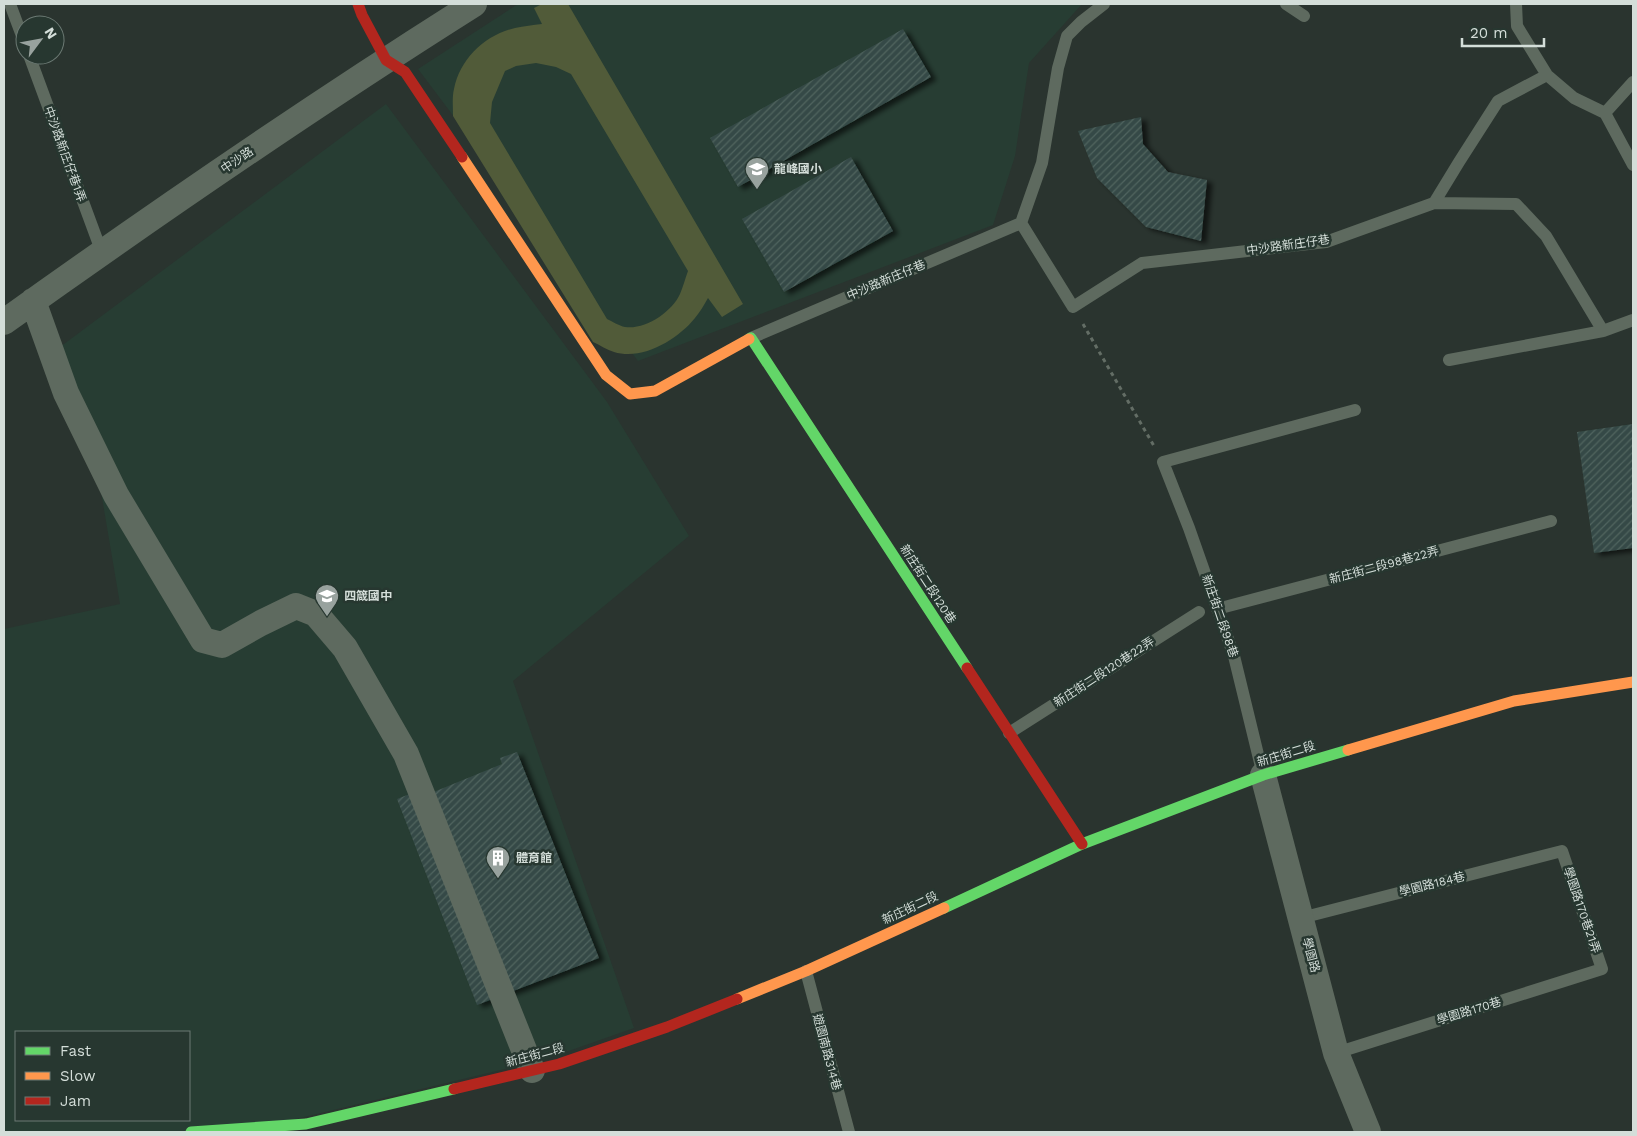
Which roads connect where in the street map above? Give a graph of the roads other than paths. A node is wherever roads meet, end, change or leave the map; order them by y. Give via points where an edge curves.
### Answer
1 (10, 4) edge
2 (358, 4) edge
3 (474, 4) edge
4 (1104, 4) edge
5 (1286, 4) edge
6 (1516, 4) edge
7 (1304, 16) dead end
8 (15, 17) edge
9 (386, 60) junction
10 (33, 65) edge
11 (1547, 75) junction
12 (1633, 82) edge
13 (1605, 113) junction
14 (1633, 165) edge
15 (1434, 203) junction
16 (1021, 223) junction
17 (102, 253) junction
18 (33, 301) junction
19 (1633, 320) edge
20 (4, 322) edge
21 (1603, 331) junction
22 (751, 338) junction
23 (1449, 360) dead end
24 (1354, 410) dead end
25 (1551, 521) dead end
26 (1217, 609) junction
27 (1199, 612) dead end
28 (1633, 682) edge
29 (1009, 734) junction
30 (1263, 775) junction
31 (1082, 844) junction
32 (1562, 851) joint
33 (1301, 918) junction
34 (1602, 969) joint
35 (806, 971) junction
36 (1336, 1053) junction
37 (532, 1070) junction
38 (307, 1128) edge
39 (191, 1132) edge
40 (849, 1132) edge
41 (1368, 1132) edge

1 - 8 lane
2 - 9 street
3 - 9 street, 中沙路
4 - 16 lane via 1067,36 1058,68 1042,163
5 - 7 lane
6 - 11 lane via 1517,26
9 - 17 street, 中沙路
9 - 22 street via 405,72 606,375 630,394 655,391
10 - 17 lane, 中沙路新庄仔巷1弄
11 - 13 lane via 1574,98
11 - 15 lane via 1498,101
12 - 13 lane
13 - 14 lane
15 - 16 lane, 中沙路新庄仔巷 via 1326,242 1142,263 1073,307
15 - 21 lane via 1516,204 1546,236
16 - 22 lane, 中沙路新庄仔巷
17 - 18 street, 中沙路
18 - 20 street, 中沙路
18 - 37 street via 66,393 116,496 203,640 222,645 296,606 316,614 345,648 406,754
19 - 21 lane
21 - 23 lane
22 - 29 street, 新庄街二段120巷
24 - 26 lane, 新庄街二段98巷 via 1163,462
25 - 26 lane, 新庄街二段98巷22弄
26 - 30 lane, 新庄街二段98巷 via 1234,656
27 - 29 lane, 新庄街二段120巷22弄
28 - 30 street, 新庄街二段 via 1514,701
29 - 31 street, 新庄街二段120巷
30 - 31 street, 新庄街二段
30 - 33 street, 學園路
31 - 35 street, 新庄街二段
32 - 33 lane, 學園路184巷
32 - 34 lane, 學園路170巷21弄
33 - 36 street, 學園路
34 - 36 lane, 學園路170巷
35 - 37 street, 新庄街二段 via 667,1027
35 - 40 lane, 遊園南路314巷
36 - 41 street, 學園路
37 - 38 street, 新庄街二段
38 - 39 street, 新庄街二段

